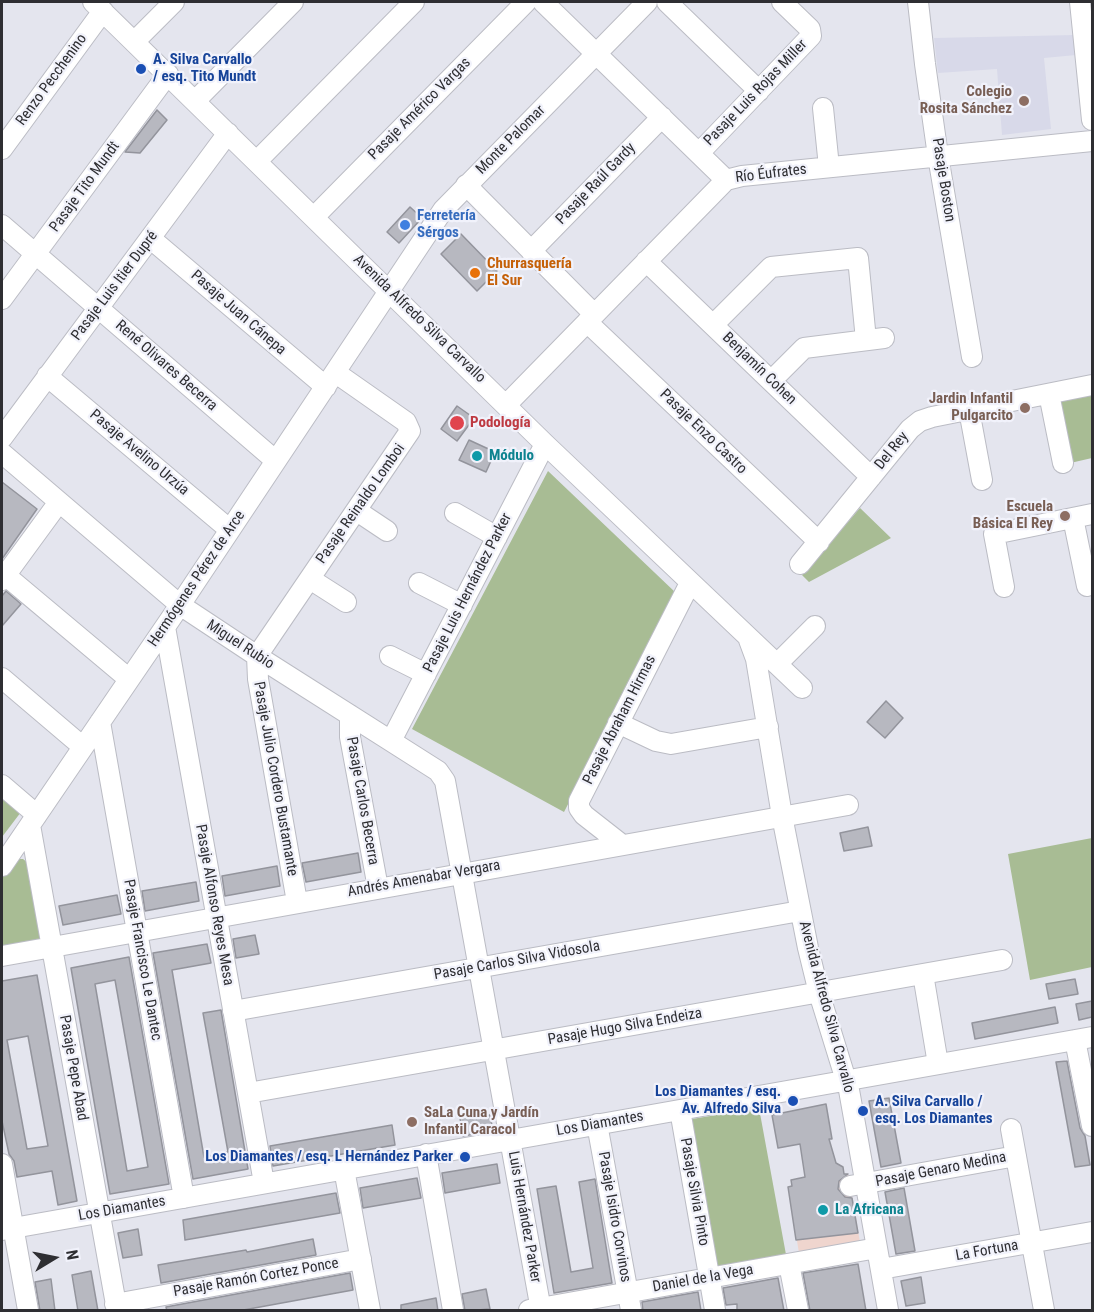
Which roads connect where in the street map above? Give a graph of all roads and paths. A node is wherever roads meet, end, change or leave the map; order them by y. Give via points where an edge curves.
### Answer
1 (174, 2) edge
2 (293, 2) edge
3 (414, 2) edge
4 (526, 2) edge
5 (543, 2) edge
6 (648, 2) edge
7 (667, 2) edge
8 (782, 2) edge
9 (918, 2) edge
10 (1080, 2) edge
11 (98, 6) edge
12 (134, 42) junction
13 (596, 53) junction
14 (168, 74) junction
15 (759, 91) junction
16 (195, 101) junction
17 (823, 108) dead end
18 (662, 117) junction
19 (1092, 120) edge
20 (228, 133) junction
21 (1092, 141) edge
22 (2, 149) edge
23 (699, 153) junction
24 (938, 156) junction
25 (257, 161) junction
26 (829, 167) junction
27 (726, 180) junction
28 (466, 185) junction
29 (314, 217) junction
30 (2, 225) edge
31 (150, 238) junction
32 (531, 251) junction
33 (35, 254) junction
34 (646, 261) junction
35 (390, 292) junction
36 (2, 299) edge
37 (98, 308) junction
38 (591, 318) junction
39 (713, 325) junction
40 (972, 357) dead end
41 (47, 376) junction
42 (331, 380) junction
43 (771, 381) junction
44 (1092, 385) edge
45 (1049, 394) junction
46 (506, 405) junction
47 (969, 410) junction
48 (2, 438) edge
49 (545, 444) junction
50 (2, 453) edge
51 (276, 461) junction
52 (1063, 463) dead end
53 (871, 477) junction
54 (982, 480) dead end
55 (59, 502) junction
56 (357, 511) junction
57 (455, 513) dead end
58 (1092, 514) edge
59 (1073, 518) junction
60 (230, 530) junction
61 (387, 531) dead end
62 (497, 537) junction
63 (819, 542) junction
64 (800, 564) dead end
65 (3, 578) edge
66 (310, 579) junction
67 (419, 583) dead end
68 (690, 583) junction
69 (1087, 586) dead end
70 (1004, 587) dead end
71 (346, 602) dead end
72 (180, 605) junction
73 (462, 605) junction
74 (815, 626) dead end
75 (165, 627) junction
76 (746, 635) junction
77 (257, 656) junction
78 (390, 656) dead end
79 (778, 663) junction
80 (426, 674) junction
81 (2, 678) edge
82 (129, 679) junction
83 (802, 687) dead end
84 (350, 715) junction
85 (100, 722) junction
86 (618, 723) junction
87 (768, 728) junction
88 (391, 741) junction
89 (83, 747) junction
90 (438, 771) joint
91 (2, 785) edge
92 (848, 805) dead end
93 (782, 816) junction
94 (33, 820) junction
95 (621, 844) junction
96 (2, 866) edge
97 (463, 872) junction
98 (378, 888) junction
99 (297, 902) junction
100 (800, 910) junction
101 (216, 917) junction
102 (137, 931) junction
103 (51, 947) junction
104 (2, 956) edge
105 (1002, 960) dead end
106 (480, 968) junction
107 (923, 974) junction
108 (819, 993) junction
109 (233, 1011) junction
110 (1084, 1039) edge
111 (494, 1050) junction
112 (938, 1064) junction
113 (847, 1081) junction
114 (248, 1093) junction
115 (680, 1110) junction
116 (597, 1124) junction
117 (1092, 1126) edge
118 (1011, 1129) dead end
119 (510, 1139) junction
120 (426, 1154) junction
121 (1016, 1156) junction
122 (2, 1164) edge
123 (344, 1169) junction
124 (264, 1183) junction
125 (858, 1185) junction
126 (184, 1198) junction
127 (99, 1213) junction
128 (7, 1229) edge
129 (1092, 1232) edge
130 (1031, 1243) junction
131 (877, 1248) junction
132 (361, 1259) junction
133 (789, 1264) junction
134 (881, 1269) junction
135 (709, 1278) junction
136 (629, 1302) edge
137 (116, 1307) edge
138 (537, 1310) edge
139 (28, 1311) edge
140 (370, 1311) edge
141 (453, 1311) edge
142 (715, 1311) edge
143 (798, 1311) edge
144 (888, 1311) edge
145 (1044, 1311) edge

1 - 12 street
2 - 16 street
3 - 25 street
4 - 29 street, Pasaje Américo Vargas
5 - 13 street
6 - 13 street, Monte Palomar
7 - 15 street
8 - 15 street, Pasaje Luis Rojas Miller via 811,33
9 - 24 street, Pasaje Boston
10 - 19 street
11 - 12 street, Avenida Alfredo Silva Carvallo
11 - 22 street, Renzo Pecchenino
12 - 14 street, Avenida Alfredo Silva Carvallo
13 - 18 street
13 - 28 street, Monte Palomar
14 - 16 street, Avenida Alfredo Silva Carvallo
14 - 33 street, Pasaje Tito Mundt
15 - 23 street, Pasaje Luis Rojas Miller
16 - 20 street, Avenida Alfredo Silva Carvallo
17 - 26 street
18 - 23 street
18 - 32 street, Pasaje Raúl Gardy
20 - 25 street, Avenida Alfredo Silva Carvallo
20 - 31 street, Pasaje Luis Itier Dupré
21 - 24 street, Río Éufrates
23 - 27 street
24 - 26 street, Río Éufrates
24 - 40 street, Pasaje Boston
25 - 29 street, Avenida Alfredo Silva Carvallo
26 - 27 street, Río Éufrates
27 - 34 street, Río Éufrates
28 - 32 street, Pasaje Enzo Castro
28 - 35 street, Monte Palomar via 443,210
29 - 35 street, Avenida Alfredo Silva Carvallo
30 - 33 street, René Olivares Becerra
31 - 37 street, Pasaje Luis Itier Dupré
31 - 42 street, Pasaje Juan Cánepa
32 - 38 street, Pasaje Enzo Castro
33 - 36 street, Pasaje Tito Mundt
33 - 37 street, René Olivares Becerra
34 - 38 street, Río Éufrates
34 - 39 street, Benjamín Cohen
35 - 42 street, Hermógenes Pérez de Arce
35 - 46 street, Avenida Alfredo Silva Carvallo
37 - 41 street, Pasaje Luis Itier Dupré
37 - 51 street, René Olivares Becerra
38 - 46 street, Río Éufrates
38 - 63 street, Pasaje Enzo Castro
39 - 43 street, Benjamín Cohen
39 - 43 street via 771,267 858,258 875,339 804,348
41 - 48 street, Pasaje Luis Itier Dupré
41 - 60 street, Pasaje Avelino Urzúa
42 - 51 street, Hermógenes Pérez de Arce
42 - 56 street, Pasaje Reinaldo Lomboi via 406,422 410,428 410,435
43 - 53 street, Benjamín Cohen
44 - 45 street, Del Rey
45 - 47 street, Del Rey
45 - 52 street
46 - 49 street, Avenida Alfredo Silva Carvallo
47 - 53 street, Del Rey via 920,421
47 - 54 street
49 - 62 street, Pasaje Luis Hernández Parker
49 - 68 street, Avenida Alfredo Silva Carvallo
50 - 55 street, Miguel Rubio
51 - 60 street, Hermógenes Pérez de Arce
53 - 63 street, Del Rey
55 - 65 street
55 - 72 street, Miguel Rubio
56 - 61 street
56 - 66 street, Pasaje Reinaldo Lomboi
57 - 62 street
58 - 59 street
59 - 69 street
59 - 70 street via 994,534
60 - 72 street, Hermógenes Pérez de Arce
62 - 73 street, Pasaje Luis Hernández Parker
63 - 64 street, Del Rey
65 - 82 street
66 - 71 street
66 - 77 street, Pasaje Reinaldo Lomboi
67 - 73 street
68 - 76 street, Avenida Alfredo Silva Carvallo
68 - 86 street, Pasaje Abraham Hirmas
72 - 75 street, Hermógenes Pérez de Arce
72 - 77 street, Miguel Rubio
73 - 80 street, Pasaje Luis Hernández Parker
74 - 79 street
75 - 82 street, Hermógenes Pérez de Arce
75 - 101 street, Pasaje Alfonso Reyes Mesa
76 - 79 street, Avenida Alfredo Silva Carvallo
76 - 87 street, Avenida Alfredo Silva Carvallo via 756,659
77 - 84 street, Miguel Rubio
77 - 99 street, Pasaje Julio Cordero Bustamante
78 - 80 street
79 - 83 street, Avenida Alfredo Silva Carvallo
80 - 88 street, Pasaje Luis Hernández Parker
81 - 89 street
82 - 85 street, Hermógenes Pérez de Arce
84 - 88 street, Miguel Rubio
84 - 98 street, Pasaje Carlos Becerra via 350,737
85 - 89 street, Hermógenes Pérez de Arce
85 - 102 street, Pasaje Francisco Le Dantec
86 - 87 street via 670,744
86 - 95 street, Pasaje Abraham Hirmas via 579,804 584,814
87 - 93 street, Avenida Alfredo Silva Carvallo
88 - 90 street, Miguel Rubio
89 - 94 street, Hermógenes Pérez de Arce
90 - 97 street, Luis Hernández Parker via 448,789
91 - 94 street
92 - 93 street, Andrés Amenabar Vergara
93 - 95 street, Andrés Amenabar Vergara
93 - 100 street, Avenida Alfredo Silva Carvallo
94 - 96 street, Hermógenes Pérez de Arce
94 - 103 street, Pasaje Pepe Abad
95 - 97 street, Andrés Amenabar Vergara
97 - 98 street, Andrés Amenabar Vergara
97 - 106 street, Luis Hernández Parker
98 - 99 street, Andrés Amenabar Vergara
99 - 101 street, Andrés Amenabar Vergara
100 - 106 street, Pasaje Carlos Silva Vidosola
100 - 108 street, Avenida Alfredo Silva Carvallo
101 - 102 street, Andrés Amenabar Vergara
101 - 109 street, Pasaje Alfonso Reyes Mesa
102 - 103 street, Andrés Amenabar Vergara
102 - 126 street, Pasaje Francisco Le Dantec
103 - 104 street, Andrés Amenabar Vergara
103 - 127 street, Pasaje Pepe Abad
105 - 107 street, Pasaje Hugo Silva Endeiza
106 - 109 street, Pasaje Carlos Silva Vidosola
106 - 111 street, Luis Hernández Parker
107 - 108 street, Pasaje Hugo Silva Endeiza
107 - 112 street
108 - 111 street, Pasaje Hugo Silva Endeiza
108 - 113 street, Avenida Alfredo Silva Carvallo
109 - 114 street, Pasaje Alfonso Reyes Mesa
110 - 112 street, Los Diamantes
110 - 117 street
111 - 114 street, Pasaje Hugo Silva Endeiza
111 - 119 street, Luis Hernández Parker
112 - 113 street, Los Diamantes
113 - 115 street, Los Diamantes
113 - 125 street, Avenida Alfredo Silva Carvallo
114 - 124 street, Pasaje Alfonso Reyes Mesa
115 - 116 street, Los Diamantes
115 - 135 street, Pasaje Silvia Pinto
116 - 119 street, Los Diamantes
116 - 136 street, Pasaje Isidro Corvinos
118 - 121 street
119 - 120 street, Los Diamantes
119 - 138 street, Luis Hernández Parker
120 - 123 street, Los Diamantes
120 - 141 street
121 - 125 street, Pasaje Genaro Medina
121 - 130 street
122 - 128 street
123 - 124 street, Los Diamantes
123 - 132 street
124 - 126 street, Los Diamantes
125 - 131 street, Avenida Alfredo Silva Carvallo
126 - 127 street, Los Diamantes
127 - 128 street, Los Diamantes
127 - 137 street, Pasaje Pepe Abad
128 - 139 street
129 - 130 street, La Fortuna
130 - 134 street, La Fortuna
130 - 145 street
131 - 133 street, Daniel de la Vega
131 - 134 street, Avenida Alfredo Silva Carvallo
132 - 137 street, Pasaje Ramón Cortez Ponce
132 - 140 street
133 - 135 street, Daniel de la Vega
133 - 143 street
134 - 144 street, Avenida Alfredo Silva Carvallo
135 - 136 street, Daniel de la Vega
135 - 142 street, Pasaje Silvia Pinto
136 - 138 street, Daniel de la Vega

